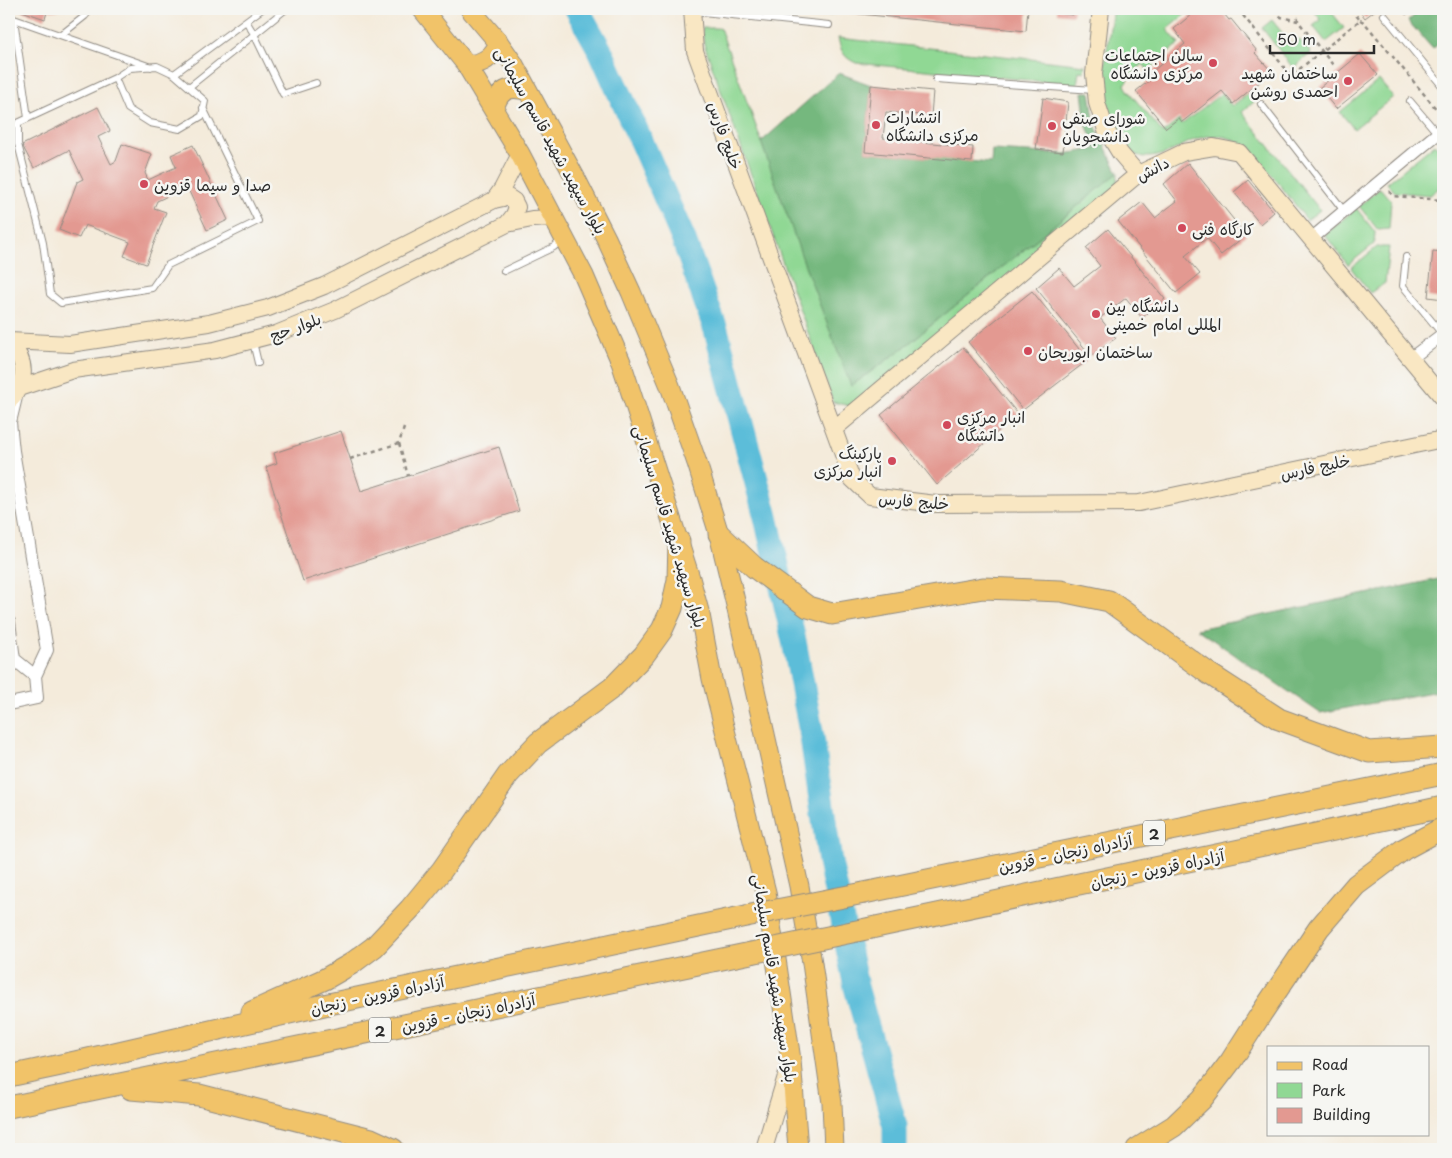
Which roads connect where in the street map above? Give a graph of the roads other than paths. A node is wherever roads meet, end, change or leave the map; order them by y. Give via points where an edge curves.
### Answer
1 (91, 9) edge
2 (262, 9) edge
3 (286, 9) edge
4 (422, 9) edge
5 (470, 9) edge
6 (1101, 9) edge
7 (692, 10) edge
8 (1384, 15) dead end
9 (246, 21) junction
10 (829, 25) dead end
11 (254, 34) junction
12 (61, 35) junction
13 (499, 43) junction
14 (466, 64) junction
15 (151, 67) junction
16 (174, 74) junction
17 (115, 78) junction
18 (936, 79) dead end
19 (316, 83) dead end
20 (1443, 87) edge
21 (190, 88) junction
22 (1096, 90) junction
23 (528, 91) junction
24 (1410, 101) dead end
25 (1260, 104) dead end
26 (203, 108) junction
27 (494, 109) junction
28 (28, 118) junction
29 (1441, 131) edge
30 (520, 154) junction
31 (1138, 174) junction
32 (494, 200) junction
33 (1344, 211) junction
34 (506, 224) junction
35 (558, 225) junction
36 (1311, 239) junction
37 (1406, 257) dead end
38 (504, 271) dead end
39 (1443, 334) edge
40 (9, 341) edge
41 (253, 341) junction
42 (1410, 359) junction
43 (258, 363) dead end
44 (15, 394) edge
45 (1443, 398) edge
46 (834, 429) junction
47 (1443, 439) edge
48 (719, 534) junction
49 (679, 541) junction
50 (9, 622) edge
51 (35, 676) junction
52 (9, 704) edge
53 (1443, 747) edge
54 (1443, 774) edge
55 (1443, 808) edge
56 (1443, 828) edge
57 (746, 916) joint
58 (751, 953) joint
59 (210, 1031) junction
60 (791, 1060) junction
61 (9, 1076) edge
62 (108, 1086) junction
63 (9, 1107) edge
64 (393, 1149) edge
65 (764, 1149) edge
66 (798, 1149) edge
67 (834, 1149) edge
68 (1137, 1149) edge

1 - 12 lane
2 - 9 lane
3 - 11 lane
4 - 14 main road, بلوار سپهبد شهید قاسم سلیمانی
5 - 13 main road, بلوار سپهبد شهید قاسم سلیمانی
6 - 22 street via 1094,74
7 - 10 lane
7 - 46 street, خلیج فارس via 695,51
8 - 20 lane
9 - 11 lane
9 - 16 lane
11 - 19 lane via 283,94
11 - 21 lane
12 - 15 lane
12 - 28 lane via 14,19
13 - 14 main road via 490,57 473,65
13 - 23 main road, بلوار سپهبد شهید قاسم سلیمانی
14 - 27 main road, بلوار سپهبد شهید قاسم سلیمانی
15 - 16 lane via 157,66
15 - 17 lane via 130,68
16 - 21 lane
17 - 26 lane via 128,109 150,123 180,129 202,116
17 - 28 lane
18 - 22 lane
21 - 26 lane via 205,101
22 - 31 street via 1106,130
23 - 27 main road via 509,89 496,100
23 - 48 main road, بلوار سپهبد شهید قاسم سلیمانی via 577,181 631,292 670,386
24 - 29 lane
25 - 33 lane
26 - 28 lane via 258,221 168,266 152,288 61,303 50,294 43,243 18,144 18,123
27 - 30 main road, بلوار سپهبد شهید قاسم سلیمانی
29 - 33 street
30 - 32 street
30 - 35 main road, بلوار سپهبد شهید قاسم سلیمانی
31 - 36 street, دانش via 1184,152 1214,147 1239,152
31 - 46 street, دانش
32 - 34 street via 508,197 517,207
32 - 40 street, بلوار حج via 324,286 268,308 209,323 70,344
33 - 36 street
34 - 35 street, بلوار حج via 532,219
34 - 41 street, بلوار حج via 335,310
35 - 38 lane via 561,240 554,248
35 - 49 main road, بلوار سپهبد شهید قاسم سلیمانی via 621,362
36 - 42 street, دانش
37 - 39 lane via 1403,286
39 - 42 street
40 - 44 street via 18,351 22,363 23,376
41 - 43 lane
41 - 44 street, بلوار حج via 215,350 74,370
42 - 45 street, دانش
44 - 51 street via 10,422 13,450 47,650
46 - 47 street, خلیج فارس via 852,479 870,496 936,504 1139,504
48 - 53 highway via 754,567 808,607 832,614 983,588 1061,591 1110,601 1279,720 1369,752
48 - 67 main road, بلوار سپهبد شهید قاسم سلیمانی via 799,886 832,1103
49 - 59 highway via 678,580 672,608 662,630 644,655 612,688 532,749 508,775 442,870 380,941 325,979
49 - 60 main road, بلوار سپهبد شهید قاسم سلیمانی via 700,615 712,679 766,892
50 - 51 street via 14,659
51 - 52 street via 37,698
54 - 57 highway, آزادراه زنجان - قزوین / 2, bridge
55 - 58 highway, آزادراه قزوین - زنجان / 2, bridge
56 - 68 highway via 1404,849 1356,884 1320,928 1202,1099 1174,1126
57 - 59 highway, آزادراه قزوین - زنجان / 2
58 - 62 highway, آزادراه زنجان - قزوین / 2
59 - 61 highway, آزادراه قزوین - زنجان / 2
60 - 65 street
60 - 66 main road, بلوار سپهبد شهید قاسم سلیمانی
62 - 63 highway, آزادراه زنجان - قزوین / 2
62 - 64 highway via 199,1096 371,1138

